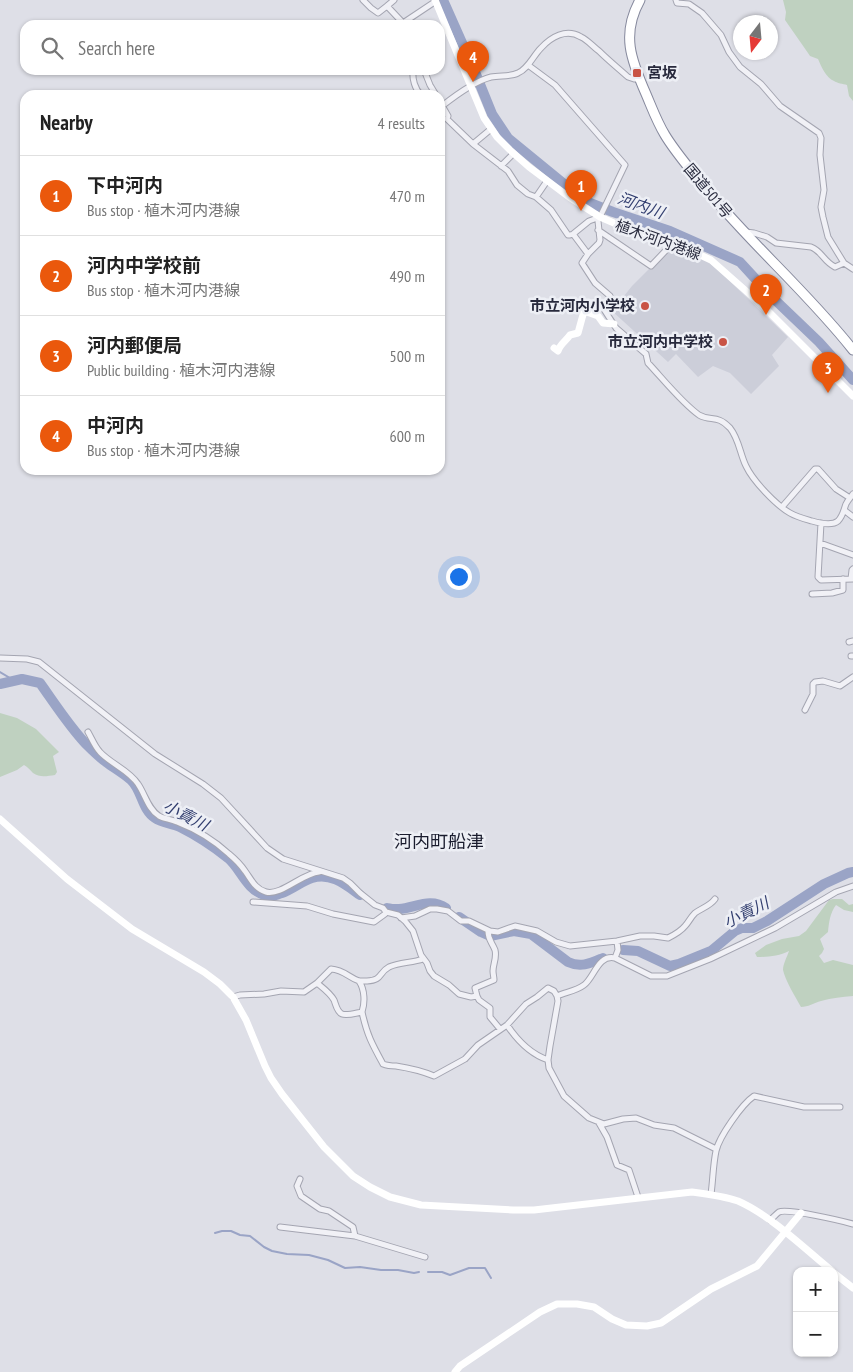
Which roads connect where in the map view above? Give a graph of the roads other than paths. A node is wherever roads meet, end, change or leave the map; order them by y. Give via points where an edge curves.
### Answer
1 (363, 0) edge
2 (394, 0) edge
3 (640, 0) edge
4 (676, 0) edge
5 (436, 1) edge
6 (388, 6) junction
7 (399, 20) edge
8 (408, 20) edge
9 (444, 20) edge
10 (445, 23) edge
11 (528, 65) junction
12 (412, 75) edge
13 (426, 75) edge
14 (639, 79) junction
15 (472, 85) junction
16 (417, 90) edge
17 (433, 90) edge
18 (445, 102) edge
19 (445, 111) edge
20 (447, 119) joint
21 (491, 129) junction
22 (473, 144) junction
23 (514, 154) junction
24 (501, 166) junction
25 (547, 181) junction
26 (536, 197) junction
27 (600, 216) junction
28 (598, 230) junction
29 (744, 232) junction
30 (573, 234) junction
31 (672, 244) junction
32 (588, 254) junction
33 (844, 263) junction
34 (853, 269) edge
35 (614, 324) junction
36 (554, 348) dead end
37 (853, 350) edge
38 (853, 396) edge
39 (852, 496) edge
40 (782, 507) junction
41 (844, 510) junction
42 (853, 517) edge
43 (821, 523) junction
44 (820, 543) junction
45 (853, 555) edge
46 (853, 569) edge
47 (843, 579) junction
48 (852, 579) edge
49 (812, 594) dead end
50 (0, 658) edge
51 (853, 678) edge
52 (805, 710) dead end
53 (88, 732) dead end
54 (0, 819) edge
55 (324, 872) junction
56 (853, 886) edge
57 (274, 894) junction
58 (715, 899) dead end
59 (254, 902) dead end
60 (277, 905) junction
61 (386, 912) junction
62 (401, 918) junction
63 (488, 933) junction
64 (617, 941) junction
65 (615, 958) junction
66 (423, 959) junction
67 (359, 980) junction
68 (317, 983) junction
69 (477, 996) junction
70 (557, 996) junction
71 (233, 997) junction
72 (362, 1012) junction
73 (507, 1025) junction
74 (500, 1029) junction
75 (548, 1060) junction
76 (840, 1107) dead end
77 (599, 1123) junction
78 (716, 1149) junction
79 (300, 1180) dead end
80 (711, 1194) junction
81 (638, 1197) junction
82 (801, 1213) junction
83 (770, 1220) junction
84 (853, 1224) edge
85 (280, 1227) dead end
86 (785, 1232) junction
87 (355, 1236) junction
88 (425, 1257) dead end
89 (827, 1267) edge
90 (838, 1276) edge
91 (853, 1288) edge
92 (455, 1372) edge

1 - 6 street via 378,13
2 - 6 street
3 - 14 highway, 国道501号 via 629,31 629,45
4 - 33 street via 702,13 722,35 728,52 740,67 780,106 819,133 822,138 820,155 824,190 821,207 828,237
5 - 8 street
5 - 9 street, 植木河内港線
6 - 7 street
10 - 15 street, 植木河内港線
11 - 14 street via 552,38 571,33 582,37 628,76
11 - 15 street via 520,73 489,78
11 - 27 street via 555,84 625,165
12 - 16 street
13 - 17 street
14 - 29 highway, 国道501号 via 665,136 716,202
15 - 18 street
15 - 21 street, 植木河内港線
19 - 20 street
20 - 22 street
21 - 22 street
21 - 23 street, 植木河内港線
22 - 24 street
23 - 24 street
23 - 25 street, 植木河内港線
24 - 26 street via 517,185
25 - 26 street
25 - 27 street, 植木河内港線
26 - 30 street via 551,210 568,235
27 - 28 street
27 - 30 street
27 - 31 street, 植木河内港線
28 - 31 street via 651,266
28 - 32 street via 599,243
29 - 33 street via 767,236 776,243 811,247 828,264
29 - 37 highway, 国道501号 via 829,320
30 - 32 street
31 - 38 street, 植木河内港線 via 712,260
32 - 35 street via 582,263 595,283 610,296 612,300 605,311
33 - 34 street
35 - 36 street via 603,323 598,316 584,311 578,333 560,344 558,351
35 - 40 street via 646,354 648,363 688,406 702,416 720,419 728,426 754,480
39 - 40 street via 836,488 815,468
39 - 41 street
40 - 43 street via 805,520
41 - 42 street
41 - 43 street via 836,522
43 - 44 street
44 - 45 street
44 - 47 street via 818,577 821,580
46 - 48 street
47 - 48 street
47 - 49 street via 843,590
50 - 55 street via 40,662 155,754 221,798 275,854
51 - 52 street via 840,686 815,682
53 - 57 street via 100,752 138,784 158,816 190,827 222,848 244,869 253,883
54 - 71 street via 102,907 148,940 204,972
55 - 57 street via 306,875
55 - 61 street via 343,878
56 - 65 street via 710,959 667,976 651,976
57 - 60 street
58 - 64 street via 697,912 684,928 668,938 640,936
59 - 60 street
60 - 61 street via 307,906 374,922
61 - 62 street
62 - 63 street via 437,909 448,911
62 - 66 street via 413,931
63 - 64 street via 515,926 537,931 570,946
63 - 69 street via 495,950 494,980 475,988
64 - 65 street
65 - 70 street via 605,959 585,985
66 - 67 street via 388,968 374,981
66 - 69 street via 434,976 459,994
67 - 68 street via 331,969
67 - 72 street via 364,1006
68 - 71 street via 304,992 281,991
68 - 72 street via 334,999 341,1014
69 - 74 street via 490,1008 490,1017
70 - 73 street via 548,988 526,1004
70 - 75 street
71 - 81 street via 271,1078 282,1094 338,1162 370,1187 398,1200 421,1205 513,1210
72 - 74 street via 367,1033 386,1066 434,1076 465,1059 478,1044
73 - 74 street
73 - 75 street via 528,1049
75 - 77 street via 564,1096
76 - 78 street via 804,1107 754,1096 747,1100
77 - 78 street via 636,1118 674,1128
77 - 81 street via 618,1165 629,1170
78 - 80 street
79 - 87 street via 297,1186 301,1196 354,1226
80 - 81 street via 692,1192
80 - 83 street via 737,1201
82 - 83 street via 782,1211
82 - 84 street
82 - 86 street
83 - 86 street
85 - 87 street
86 - 89 street
86 - 92 street via 757,1266 710,1289 661,1323 626,1325 594,1307 557,1304 540,1312
87 - 88 street
90 - 91 street

